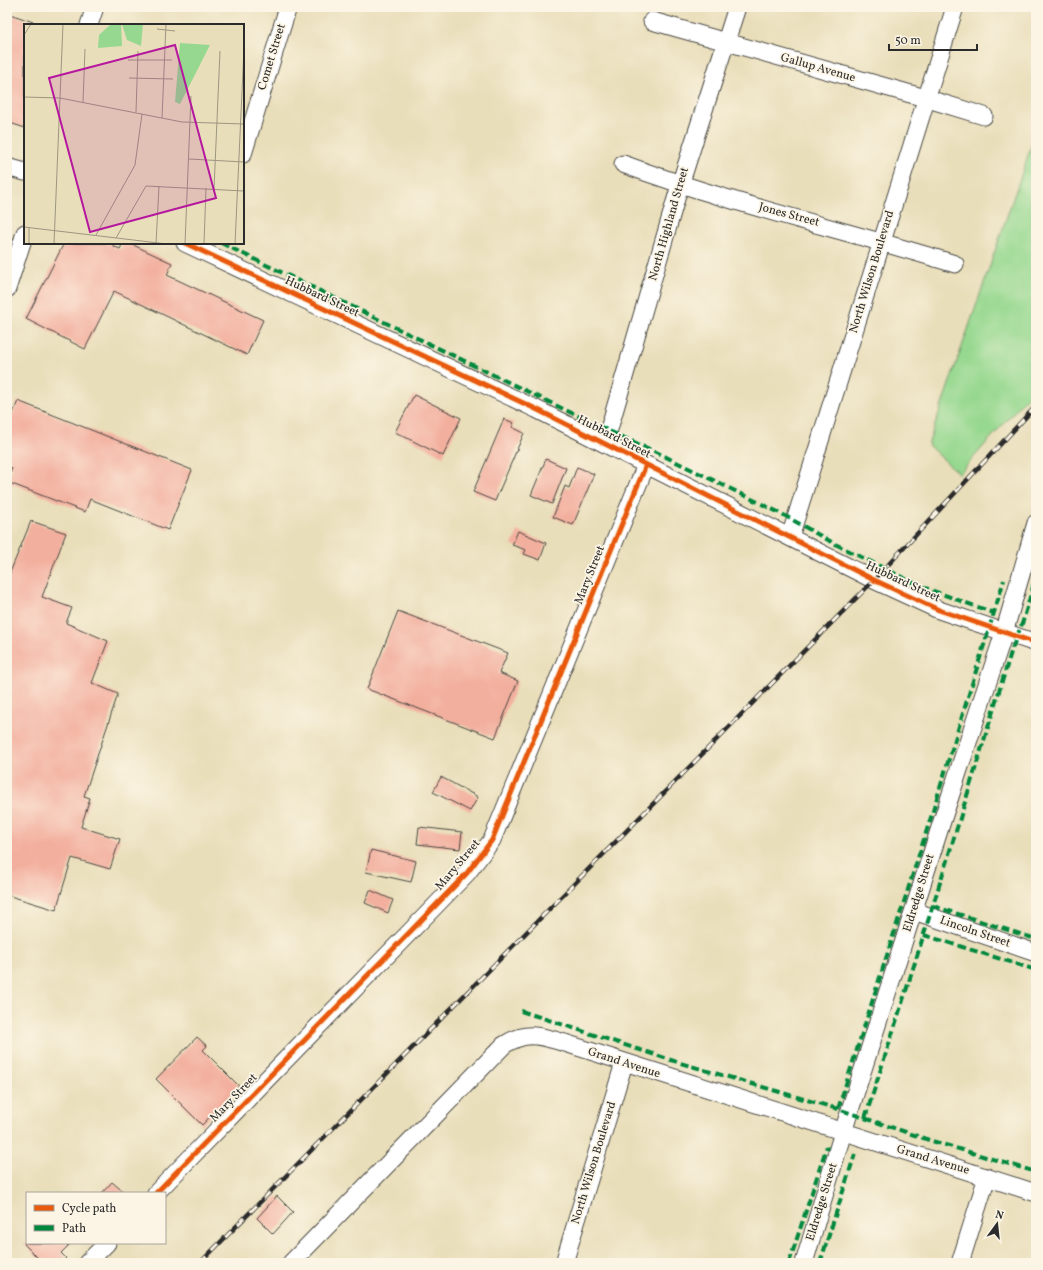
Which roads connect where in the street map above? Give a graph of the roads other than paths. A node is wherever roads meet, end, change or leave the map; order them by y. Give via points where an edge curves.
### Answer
1 (95, 7) edge
2 (288, 7) edge
3 (737, 7) edge
4 (955, 7) edge
5 (652, 21) dead end
6 (89, 24) edge
7 (726, 42) junction
8 (925, 98) junction
9 (984, 116) dead end
10 (244, 151) edge
11 (623, 164) dead end
12 (7, 167) edge
13 (24, 172) edge
14 (680, 185) junction
15 (24, 236) edge
16 (881, 241) junction
17 (190, 244) edge
18 (214, 249) edge
19 (955, 264) dead end
20 (7, 289) edge
21 (605, 443) junction
22 (646, 465) junction
23 (1036, 523) edge
24 (790, 537) junction
25 (1004, 633) junction
26 (1036, 643) edge
27 (914, 911) junction
28 (1036, 953) edge
29 (624, 1063) junction
30 (843, 1132) junction
31 (987, 1177) junction
32 (157, 1192) edge
33 (1036, 1193) edge
34 (106, 1244) edge
35 (87, 1263) edge
36 (291, 1263) edge
37 (564, 1263) edge
38 (804, 1263) edge
39 (960, 1263) edge

1 - 6 street
2 - 10 street, Comet Street
3 - 7 street, North Highland Street
4 - 8 street, North Wilson Boulevard
5 - 7 street, Gallup Avenue
7 - 8 street, Gallup Avenue
7 - 14 street, North Highland Street
8 - 9 street, Gallup Avenue
8 - 16 street, North Wilson Boulevard
11 - 14 street, Jones Street
12 - 13 street
14 - 16 street, Jones Street
14 - 21 street, North Highland Street
15 - 20 street
16 - 19 street, Jones Street
16 - 24 street, North Wilson Boulevard
17 - 18 street, Hubbard Street
18 - 21 street, Hubbard Street
21 - 22 street, Hubbard Street
22 - 24 street, Hubbard Street
22 - 32 street, Mary Street via 489,845 438,904
23 - 25 street, Eldredge Street
24 - 25 street, Hubbard Street via 939,610
25 - 26 street, Hubbard Street
25 - 27 street, Eldredge Street
27 - 28 street, Lincoln Street
27 - 30 street, Eldredge Street
29 - 30 street, Grand Avenue
29 - 36 street, Grand Avenue via 538,1035 525,1036 509,1042
29 - 37 street, North Wilson Boulevard
30 - 31 street, Grand Avenue
30 - 38 street, Eldredge Street
31 - 33 street, Grand Avenue
31 - 39 street
34 - 35 street

